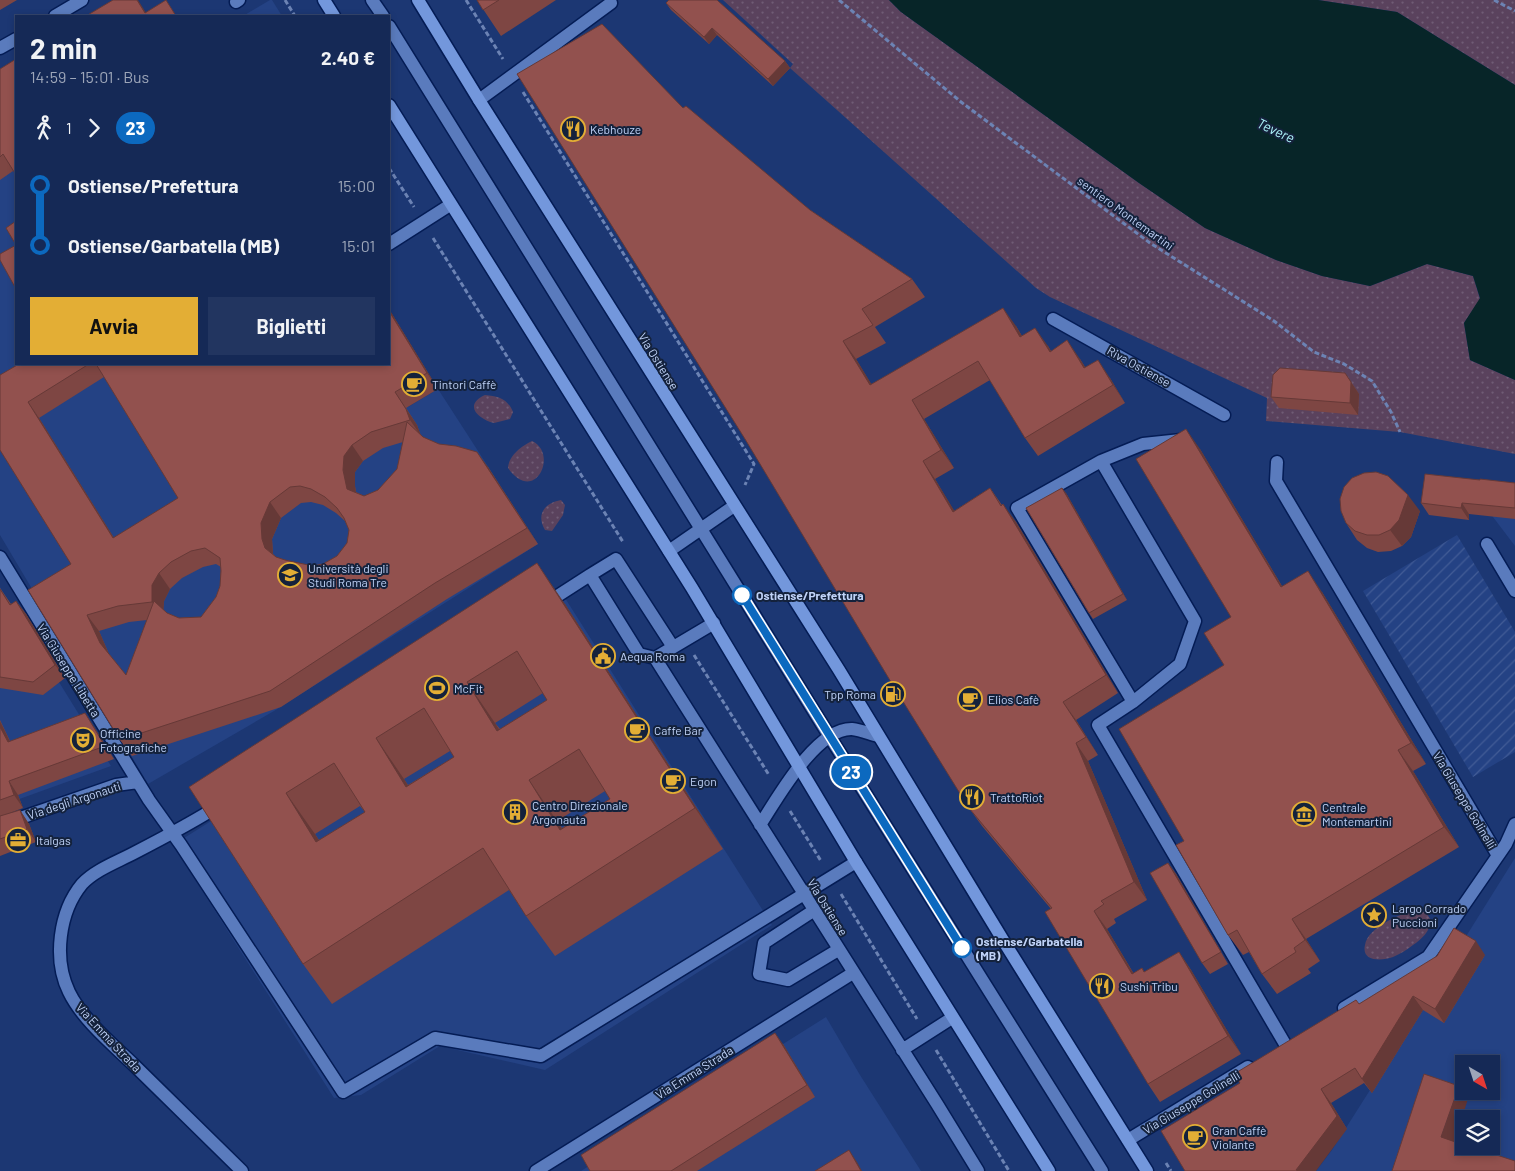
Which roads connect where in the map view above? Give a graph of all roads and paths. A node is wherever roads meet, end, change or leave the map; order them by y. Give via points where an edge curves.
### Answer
1 (82, 0) edge
2 (285, 0) edge
3 (324, 0) edge
4 (372, 0) edge
5 (418, 0) edge
6 (466, 0) edge
7 (839, 0) edge
8 (1494, 0) edge
9 (611, 4) dead end
10 (1515, 11) edge
11 (57, 15) edge
12 (294, 15) edge
13 (333, 15) edge
14 (382, 15) edge
15 (390, 28) edge
16 (15, 39) edge
17 (0, 48) edge
18 (513, 76) junction
19 (479, 100) junction
20 (390, 107) edge
21 (390, 170) edge
22 (450, 204) junction
23 (423, 222) junction
24 (390, 243) edge
25 (1053, 319) dead end
26 (1224, 415) dead end
27 (1400, 432) dead end
28 (1191, 439) edge
29 (1101, 461) junction
30 (1277, 462) dead end
31 (754, 464) edge
32 (734, 506) junction
33 (701, 528) junction
34 (1487, 544) dead end
35 (628, 550) dead end
36 (669, 551) junction
37 (0, 557) edge
38 (590, 575) junction
39 (1515, 591) edge
40 (530, 613) edge
41 (714, 623) junction
42 (684, 640) junction
43 (673, 647) junction
44 (655, 658) junction
45 (1133, 702) junction
46 (878, 736) junction
47 (830, 737) junction
48 (799, 766) junction
49 (138, 782) junction
50 (780, 794) junction
51 (228, 800) edge
52 (1515, 824) edge
53 (0, 825) edge
54 (760, 825) junction
55 (173, 832) junction
56 (1497, 854) junction
57 (856, 862) junction
58 (831, 877) junction
59 (803, 894) junction
60 (813, 911) junction
61 (838, 950) junction
62 (853, 973) junction
63 (1336, 1014) edge
64 (952, 1018) junction
65 (926, 1034) junction
66 (1285, 1044) edge
67 (902, 1050) junction
68 (1260, 1060) edge
69 (1128, 1140) junction
70 (242, 1171) edge
71 (536, 1171) edge
72 (978, 1171) edge
73 (1009, 1171) edge
74 (1048, 1171) edge
75 (1102, 1171) edge
76 (1147, 1171) edge

1 - 11 street
2 - 12 path
3 - 13 main road
4 - 14 street
5 - 19 main road, Via Ostiense
6 - 18 path
7 - 27 path, sentiero Montemartini via 961,102 1150,243 1274,321 1314,352 1344,364 1372,381
8 - 10 path
9 - 18 street
15 - 33 street
16 - 17 street
18 - 19 street
18 - 31 path
19 - 32 main road, Via Ostiense
20 - 22 main road
21 - 23 path
22 - 23 street
22 - 36 main road
23 - 24 street
23 - 35 path
25 - 26 street, Riva Ostiense
28 - 29 street via 1143,444
29 - 45 street via 1195,621 1180,664
29 - 45 street via 1017,508
30 - 56 street, Via Giuseppe Golinelli via 1276,480
32 - 33 street
32 - 46 main road, Via Ostiense
33 - 36 street
33 - 47 street
34 - 39 street
36 - 41 main road
37 - 49 street, Via Giuseppe Libetta
38 - 40 street
38 - 43 street via 616,559
38 - 44 street via 639,654
41 - 42 street
41 - 48 main road
42 - 43 street
42 - 50 path
43 - 44 street
44 - 54 street, Via Ostiense
45 - 66 street via 1098,725
46 - 47 street via 852,729 839,731
46 - 69 main road, Via Ostiense
47 - 48 street
47 - 75 street
48 - 50 street
48 - 57 main road
49 - 53 street, Via degli Argonauti via 116,785
49 - 55 street, Via degli Argonauti
50 - 54 street
50 - 58 path
51 - 55 street
52 - 56 street via 1506,844
54 - 59 street, Via Ostiense
55 - 59 street, Via degli Argonauti via 343,1092 435,1038 541,1056
55 - 70 street, Via Emma Strada via 97,872 83,883 72,898 62,929 60,954 63,974 68,991 79,1008
56 - 63 street, Via Giuseppe Golinelli via 1428,957
57 - 58 street
57 - 64 main road
58 - 59 street
58 - 65 path
59 - 60 street, Via Ostiense
60 - 61 street, Via Ostiense
60 - 61 street via 764,943 759,974 788,980
61 - 62 street, Via Ostiense
62 - 67 street, Via Ostiense
62 - 71 street, Via Emma Strada
64 - 65 street
64 - 74 main road
65 - 67 street
65 - 73 path
67 - 72 street, Via Ostiense
68 - 69 street, Via Giuseppe Golinelli
69 - 76 main road, Via Ostiense

